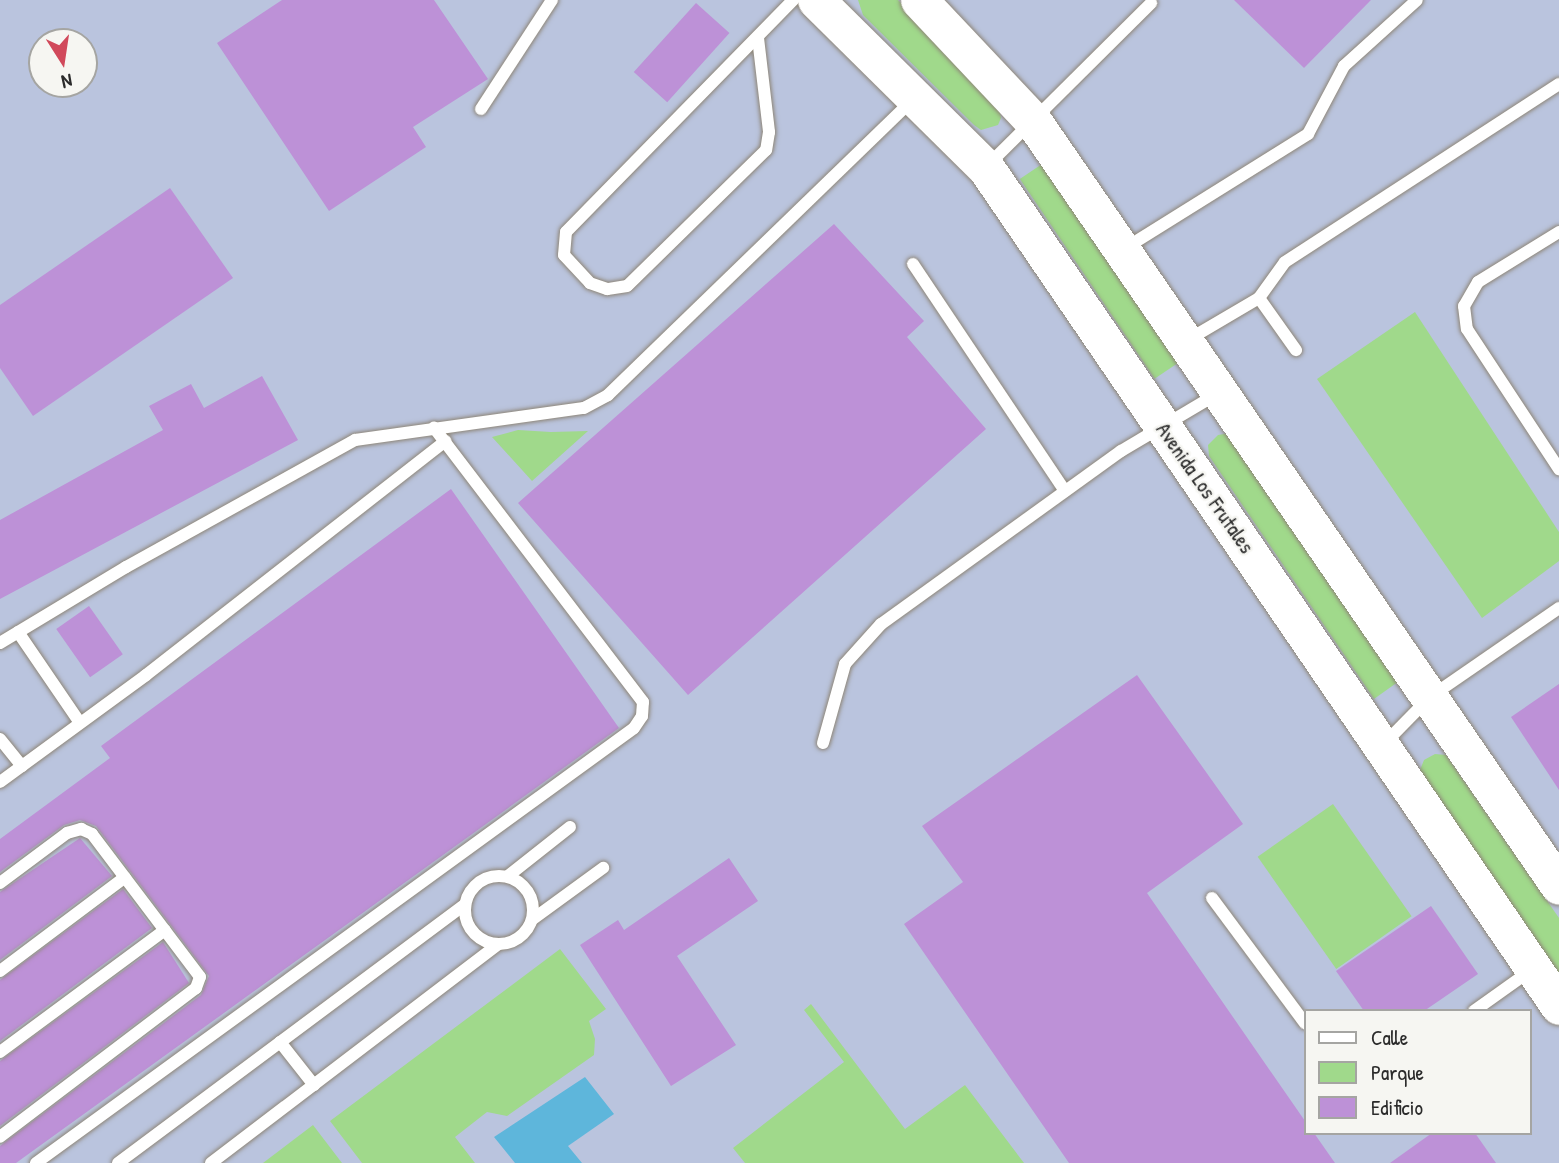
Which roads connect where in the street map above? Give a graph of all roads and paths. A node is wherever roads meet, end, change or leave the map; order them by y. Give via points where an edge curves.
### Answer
1 (552, 0) edge
2 (919, 0) edge
3 (1417, 0) edge
4 (817, 3) edge
5 (1152, 3) dead end
6 (758, 38) junction
7 (1559, 84) edge
8 (916, 97) junction
9 (481, 109) dead end
10 (1032, 121) junction
11 (986, 168) junction
12 (1559, 232) edge
13 (1123, 249) junction
14 (913, 264) dead end
15 (1259, 298) junction
16 (1186, 341) junction
17 (1297, 350) dead end
18 (1220, 392) junction
19 (1162, 426) junction
20 (434, 428) junction
21 (445, 441) junction
22 (1559, 470) edge
23 (1065, 491) junction
24 (1559, 608) edge
25 (18, 632) junction
26 (0, 643) edge
27 (1430, 697) junction
28 (80, 723) junction
29 (0, 739) edge
30 (823, 743) dead end
31 (1383, 745) junction
32 (22, 766) junction
33 (0, 782) edge
34 (570, 827) dead end
35 (603, 868) dead end
36 (508, 876) junction
37 (125, 877) junction
38 (0, 883) edge
39 (1559, 886) edge
40 (1212, 898) dead end
41 (465, 904) junction
42 (533, 919) junction
43 (165, 930) junction
44 (498, 944) junction
45 (1533, 968) junction
46 (0, 971) edge
47 (1559, 1006) edge
48 (1477, 1009) edge
49 (1304, 1022) edge
50 (280, 1042) junction
51 (0, 1052) edge
52 (314, 1085) junction
53 (0, 1137) edge
54 (36, 1163) edge
55 (118, 1163) edge
56 (211, 1163) edge

1 - 9 lane
2 - 10 main road
3 - 13 lane via 1344,66 1308,134
4 - 6 lane
4 - 8 main road, Avenida Los Frutales
5 - 10 lane
6 - 6 lane via 769,132 765,150 627,286 607,289 590,283 564,256 566,232
7 - 15 lane via 1286,262
8 - 11 main road, Avenida Los Frutales
8 - 20 lane via 608,395 584,408
10 - 11 lane
10 - 13 main road
11 - 19 main road, Avenida Los Frutales
12 - 22 lane via 1478,282 1464,306 1466,329
13 - 16 main road
14 - 23 lane
15 - 16 lane
15 - 17 lane
16 - 18 main road
18 - 19 lane
18 - 27 main road
19 - 23 lane
19 - 31 main road, Avenida Los Frutales
20 - 21 lane
20 - 25 lane via 355,440
21 - 28 lane
21 - 54 lane via 643,702 642,716 634,728
23 - 30 lane via 862,642 845,664
24 - 27 lane
25 - 26 lane
25 - 28 lane
27 - 31 lane
27 - 39 main road
28 - 32 lane
29 - 32 lane
31 - 45 main road, Avenida Los Frutales
32 - 33 lane
34 - 36 lane
35 - 42 lane
36 - 41 lane via 496,875 476,884
36 - 42 lane via 518,880 532,897
37 - 38 lane via 92,834 81,829 67,833
37 - 43 lane
37 - 46 lane
40 - 49 lane
41 - 44 lane via 469,927 476,936
41 - 50 lane
42 - 44 lane via 520,937
43 - 51 lane
43 - 53 lane via 200,977 196,988
44 - 52 lane
45 - 47 main road, Avenida Los Frutales
45 - 48 lane
50 - 52 lane
50 - 55 lane
52 - 56 lane

